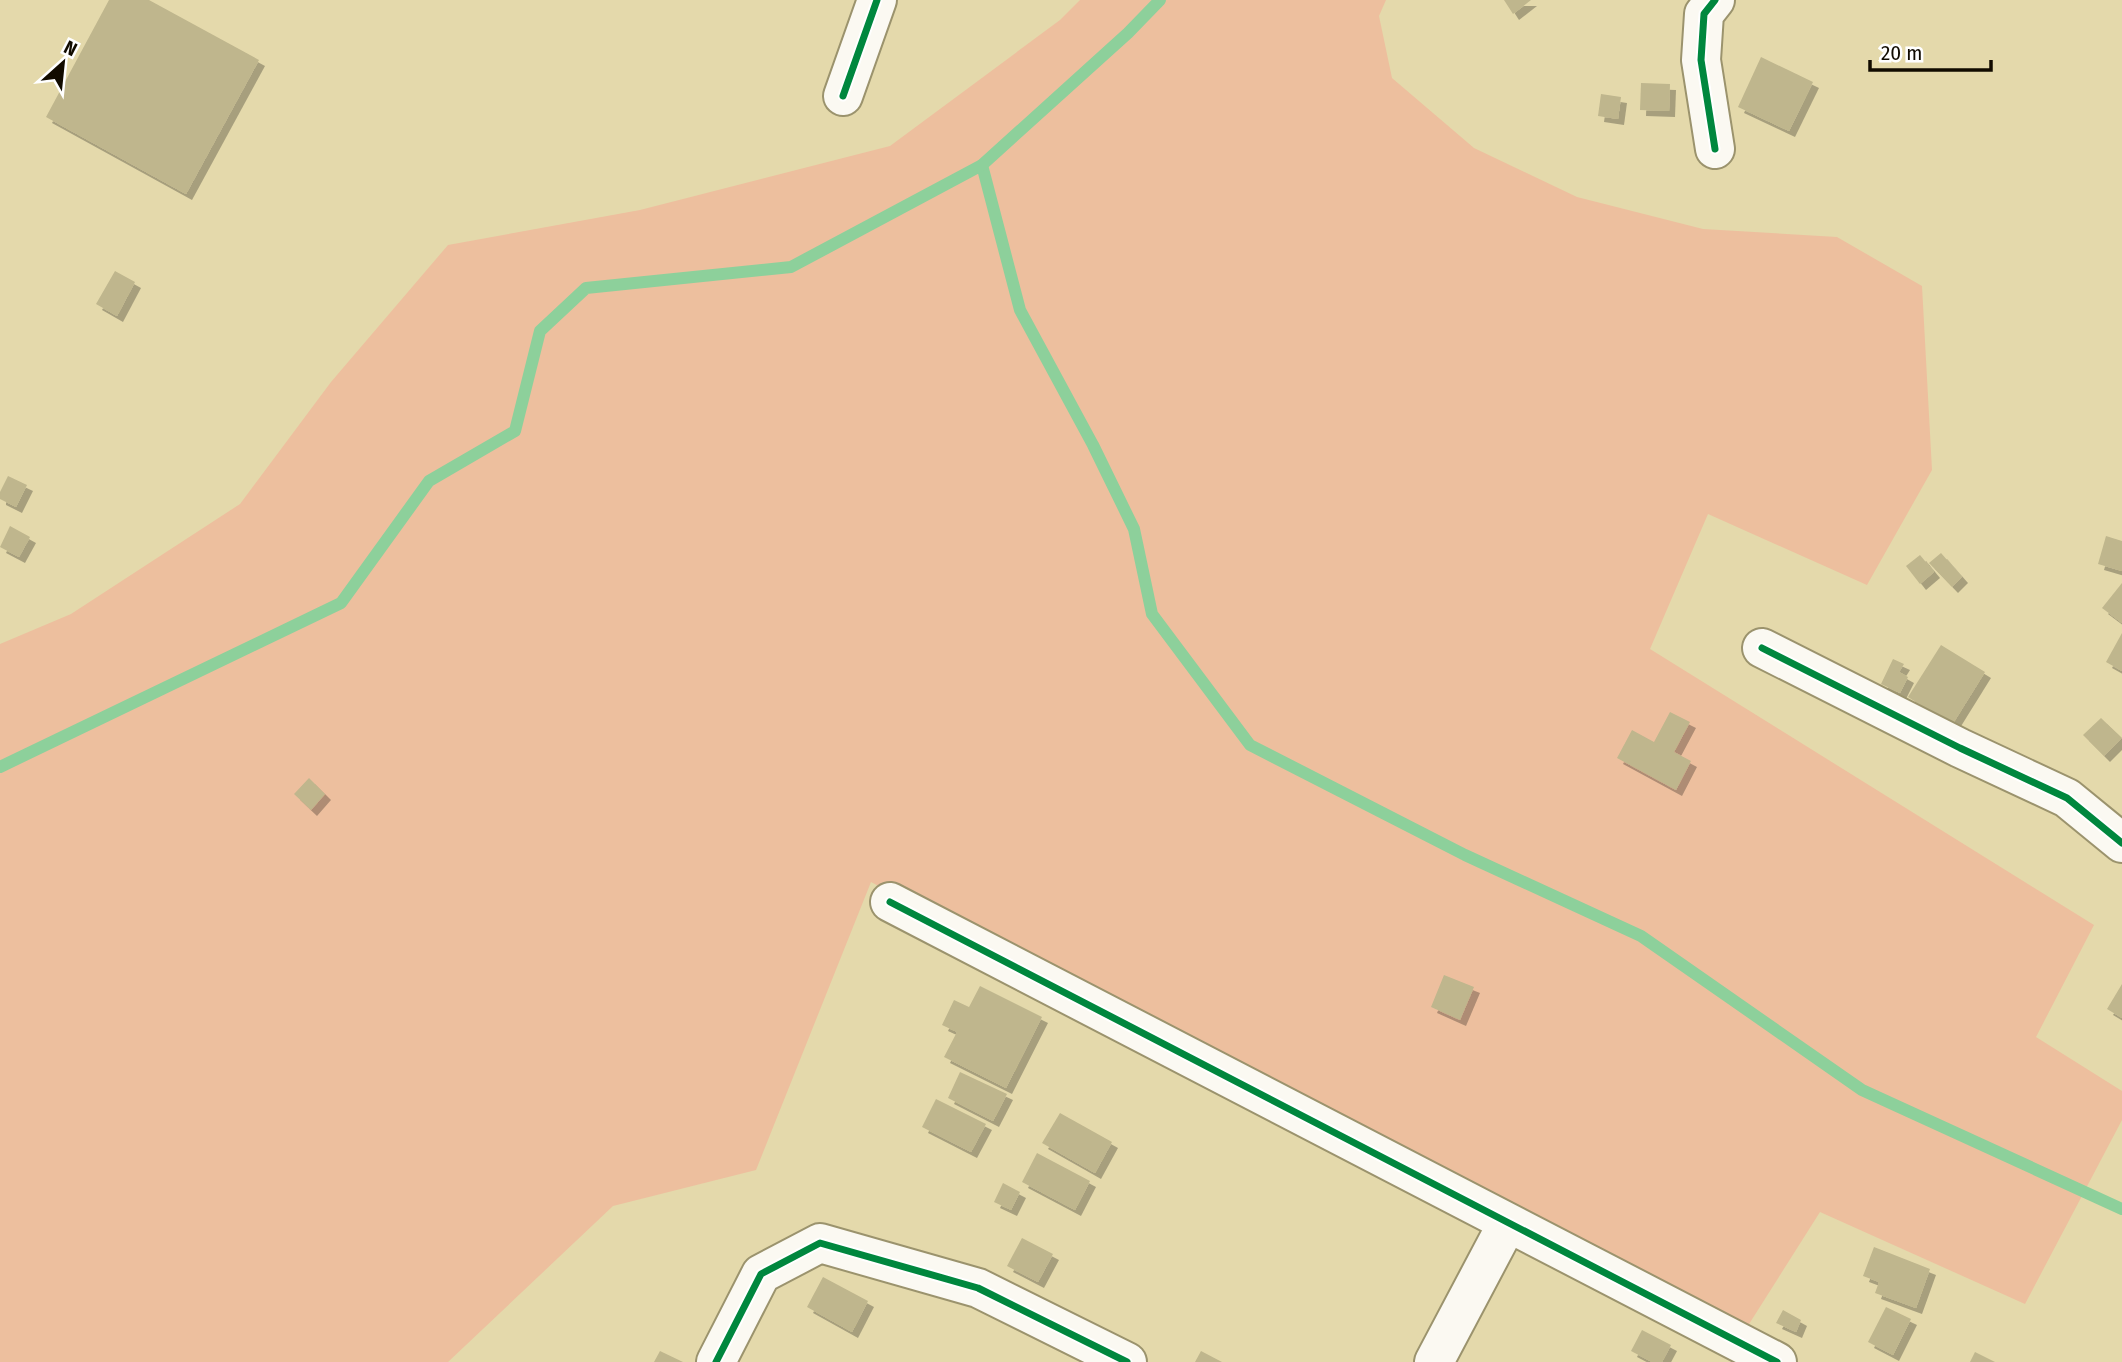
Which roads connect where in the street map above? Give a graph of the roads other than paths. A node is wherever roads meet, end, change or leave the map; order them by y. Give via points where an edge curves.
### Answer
1 (877, 0) edge
2 (1715, 0) edge
3 (843, 96) dead end
4 (1715, 149) dead end
5 (1762, 648) dead end
6 (2122, 842) edge
7 (890, 902) dead end
8 (1507, 1224) junction
9 (716, 1362) edge
10 (1127, 1362) edge
11 (1434, 1362) edge
12 (1777, 1362) edge

1 - 3 street
2 - 4 street via 1704,14 1701,60
5 - 6 street via 2067,798
7 - 8 street
8 - 11 street
8 - 12 street
9 - 10 street via 761,1274 820,1243 978,1288

